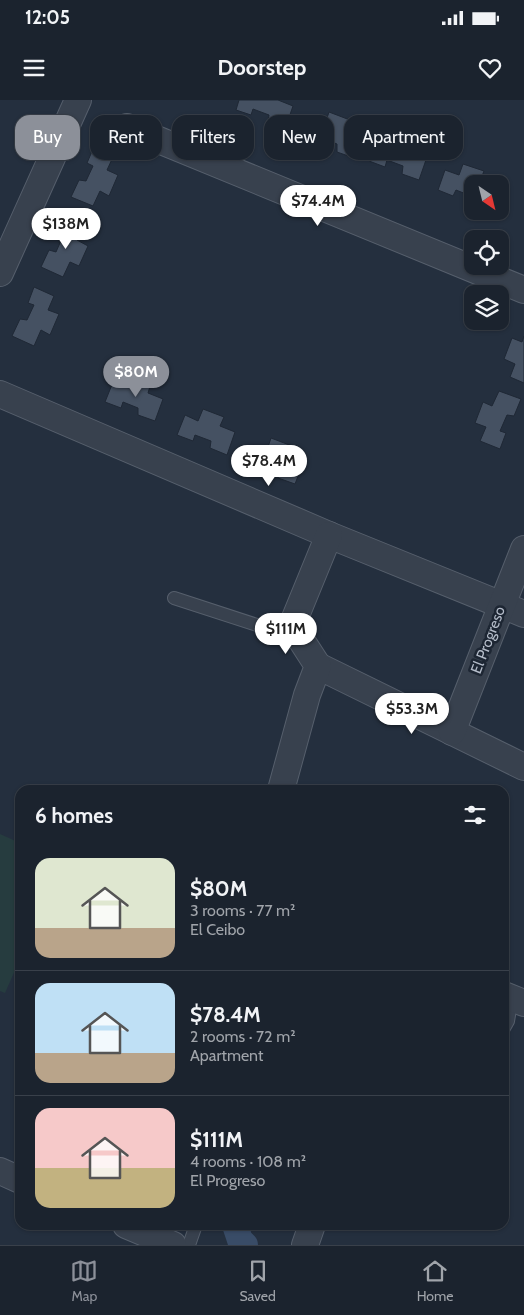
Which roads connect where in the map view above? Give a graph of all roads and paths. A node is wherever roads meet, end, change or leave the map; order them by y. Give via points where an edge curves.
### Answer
1 (78, 100) edge
2 (162, 141) edge
3 (0, 273) edge
4 (524, 290) edge
5 (0, 394) edge
6 (329, 535) junction
7 (524, 549) edge
8 (174, 598) dead end
9 (513, 609) edge
10 (298, 635) junction
11 (318, 666) junction
12 (452, 732) junction
13 (524, 767) edge
14 (282, 785) edge
15 (513, 999) edge
16 (509, 1017) edge
17 (0, 1171) edge
18 (15, 1178) edge
19 (138, 1230) edge
20 (194, 1230) edge
21 (310, 1230) edge
22 (173, 1245) edge
23 (189, 1245) edge
24 (305, 1245) edge

1 - 3 street
2 - 4 street
5 - 6 street
6 - 9 street
6 - 10 street via 295,618
7 - 9 street, El Progreso
8 - 10 lane
9 - 12 street, El Progreso
10 - 11 street
11 - 12 street
11 - 14 street
12 - 13 street
15 - 16 lane
17 - 18 street
19 - 22 street
20 - 23 lane
21 - 24 street

